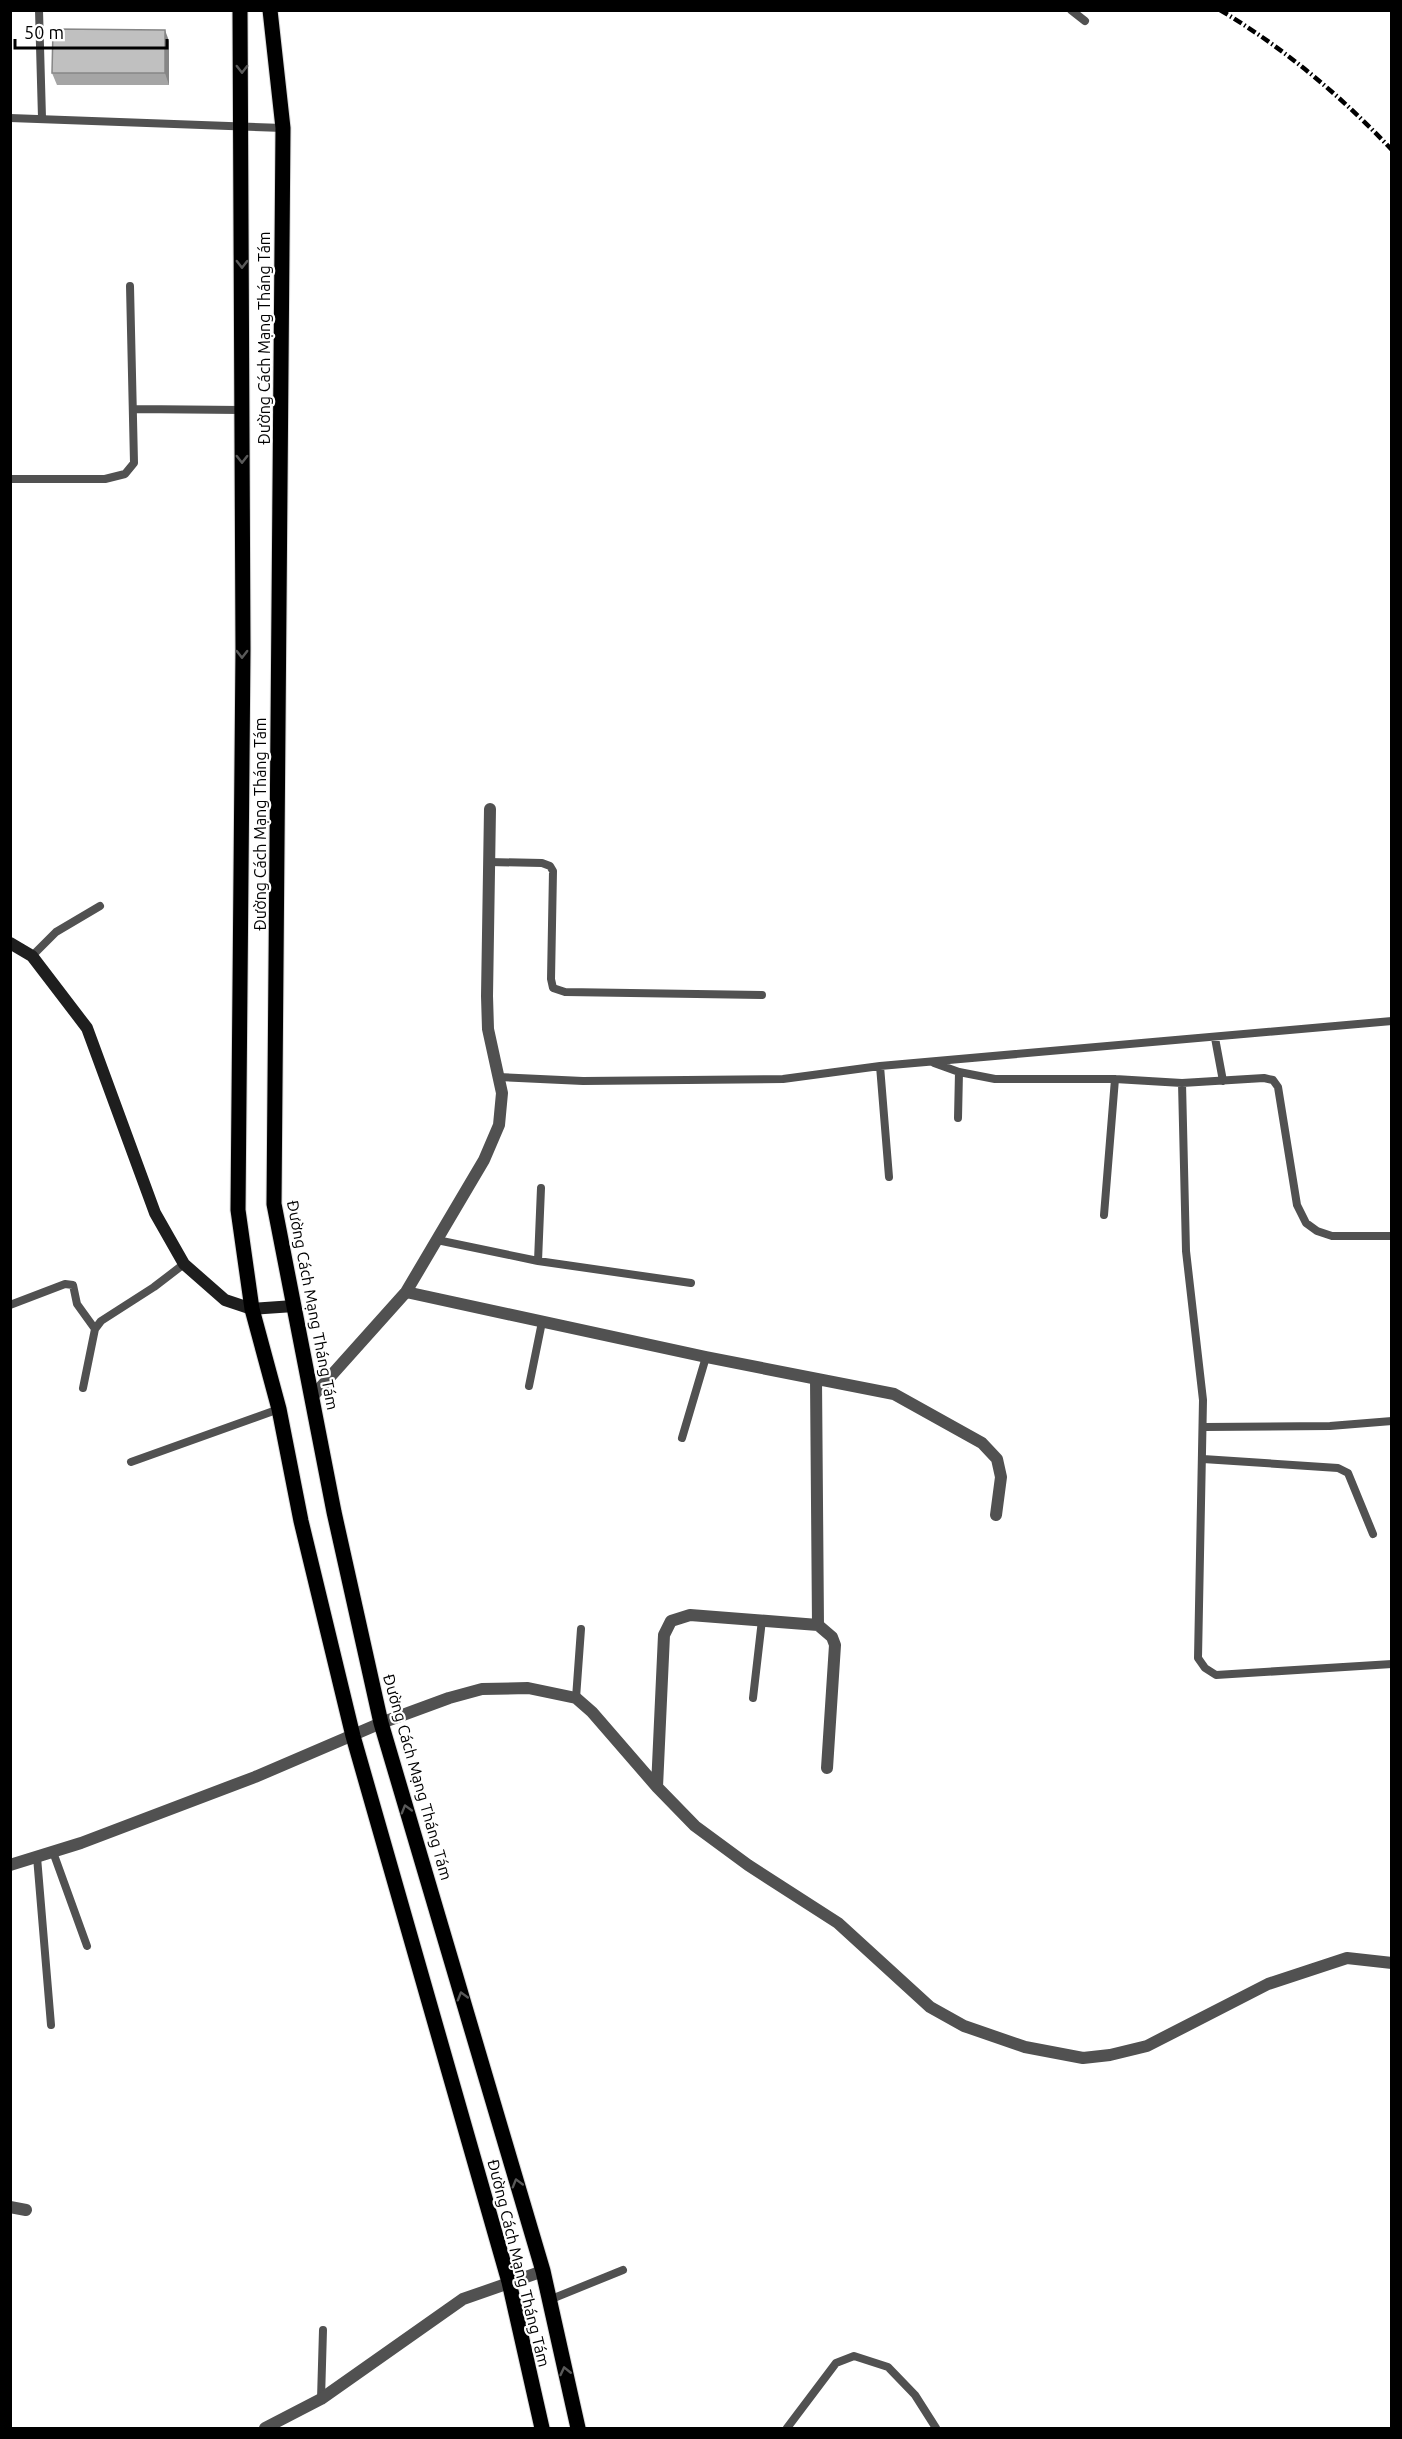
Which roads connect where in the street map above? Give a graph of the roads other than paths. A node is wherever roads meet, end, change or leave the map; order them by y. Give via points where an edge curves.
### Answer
1 (39, 10) edge
2 (240, 10) edge
3 (270, 10) edge
4 (1071, 10) edge
5 (1085, 21) dead end
6 (10, 118) edge
7 (42, 118) junction
8 (242, 127) junction
9 (284, 128) junction
10 (130, 286) dead end
11 (134, 409) junction
12 (242, 410) junction
13 (10, 479) edge
14 (490, 809) dead end
15 (489, 862) junction
16 (100, 906) dead end
17 (10, 943) edge
18 (32, 956) junction
19 (762, 995) dead end
20 (1392, 1021) edge
21 (1215, 1038) junction
22 (930, 1062) junction
23 (880, 1066) junction
24 (959, 1072) junction
25 (498, 1077) junction
26 (1115, 1079) junction
27 (1223, 1081) junction
28 (1182, 1083) junction
29 (958, 1118) dead end
30 (889, 1177) dead end
31 (541, 1188) dead end
32 (1104, 1215) dead end
33 (1392, 1236) edge
34 (437, 1240) junction
35 (538, 1261) junction
36 (184, 1264) junction
37 (691, 1283) dead end
38 (406, 1292) junction
39 (10, 1305) edge
40 (294, 1306) junction
41 (252, 1309) junction
42 (542, 1322) junction
43 (95, 1329) junction
44 (706, 1358) junction
45 (816, 1379) junction
46 (528, 1386) dead end
47 (83, 1388) dead end
48 (312, 1397) junction
49 (279, 1409) junction
50 (1392, 1421) edge
51 (1204, 1427) junction
52 (682, 1438) dead end
53 (1203, 1460) junction
54 (131, 1462) dead end
55 (996, 1515) dead end
56 (1373, 1534) dead end
57 (762, 1620) junction
58 (818, 1625) junction
59 (581, 1629) dead end
60 (1392, 1664) edge
61 (576, 1698) junction
62 (753, 1698) dead end
63 (381, 1723) junction
64 (353, 1736) junction
65 (827, 1768) dead end
66 (657, 1787) junction
67 (53, 1852) junction
68 (37, 1857) junction
69 (10, 1865) edge
70 (87, 1946) dead end
71 (1392, 1962) edge
72 (51, 2025) dead end
73 (10, 2207) edge
74 (26, 2210) dead end
75 (543, 2271) junction
76 (623, 2271) dead end
77 (509, 2282) junction
78 (549, 2300) junction
79 (323, 2330) dead end
80 (321, 2399) junction
81 (265, 2428) edge
82 (542, 2428) edge
83 (578, 2428) edge
84 (787, 2428) edge
85 (936, 2428) edge

1 - 7 lane
2 -> 8 main road, Đường Cách Mạng Tháng Tám
3 - 9 main road, Đường Cách Mạng Tháng Tám
4 - 5 lane
6 - 7 lane
7 - 8 lane
8 - 9 lane
8 -> 12 main road, Đường Cách Mạng Tháng Tám
9 - 40 main road, Đường Cách Mạng Tháng Tám via 274,1204
10 - 11 lane
11 - 12 lane
11 - 13 lane via 134,464 125,474 105,479
12 -> 41 main road, Đường Cách Mạng Tháng Tám via 238,1210
14 - 15 street
15 - 19 lane via 542,863 553,871 553,988 565,992
15 - 25 street via 488,1029
16 - 18 lane via 56,932
17 - 18 main road
18 - 36 main road via 87,1028 155,1213
20 - 21 lane
21 - 22 lane
21 - 27 lane
22 - 23 lane
22 - 24 lane
23 - 25 lane via 783,1079 583,1081
23 - 30 lane
24 - 26 lane via 995,1079
24 - 29 lane
25 - 34 street via 502,1093 499,1125 484,1160
26 - 28 lane
26 - 32 lane
27 - 28 lane
27 - 33 lane via 1264,1078 1278,1087 1297,1205 1306,1223 1332,1236
28 - 51 lane via 1186,1251
31 - 35 lane
34 - 35 lane
34 - 38 street
35 - 37 lane
36 - 41 main road via 225,1300
36 - 43 lane
38 - 42 street
38 - 48 street
39 - 43 lane via 65,1284 73,1285 77,1304
40 - 41 main road
40 - 48 main road, Đường Cách Mạng Tháng Tám
41 - 49 main road, Đường Cách Mạng Tháng Tám
42 - 44 street
42 - 46 lane
43 - 47 lane
44 - 45 street
44 - 52 lane
45 - 55 street via 894,1394 982,1443 997,1459 1001,1477
45 - 58 street
48 - 63 main road, Đường Cách Mạng Tháng Tám
49 - 54 lane
49 - 64 main road, Đường Cách Mạng Tháng Tám via 301,1521
50 - 51 lane via 1330,1426
51 - 53 lane
53 - 56 lane via 1338,1468 1348,1473
53 - 60 lane via 1198,1658 1205,1668 1216,1675
57 - 58 street
57 - 62 lane
57 - 66 street via 690,1615 671,1621 664,1635
58 - 65 street via 835,1645
59 - 61 lane
61 - 63 street via 528,1688 482,1689
61 - 66 street
63 - 64 street
75 -> 63 main road, Đường Cách Mạng Tháng Tám
64 - 67 street via 244,1782
64 - 77 main road, Đường Cách Mạng Tháng Tám
66 - 71 street via 695,1826 838,1923 930,2007 964,2026 1025,2047 1083,2058 1110,2055 1147,2046 1268,1984 1347,1958
67 - 68 street
67 - 70 lane
68 - 69 street
68 - 72 lane
73 - 74 street
75 - 77 street
75 - 78 main road, Đường Cách Mạng Tháng Tám
76 - 78 lane
77 - 80 street via 464,2299
77 - 82 main road, Đường Cách Mạng Tháng Tám
83 -> 78 main road, Đường Cách Mạng Tháng Tám
79 - 80 lane
80 - 81 street
84 - 85 lane via 836,2363 854,2355 888,2367 915,2395

